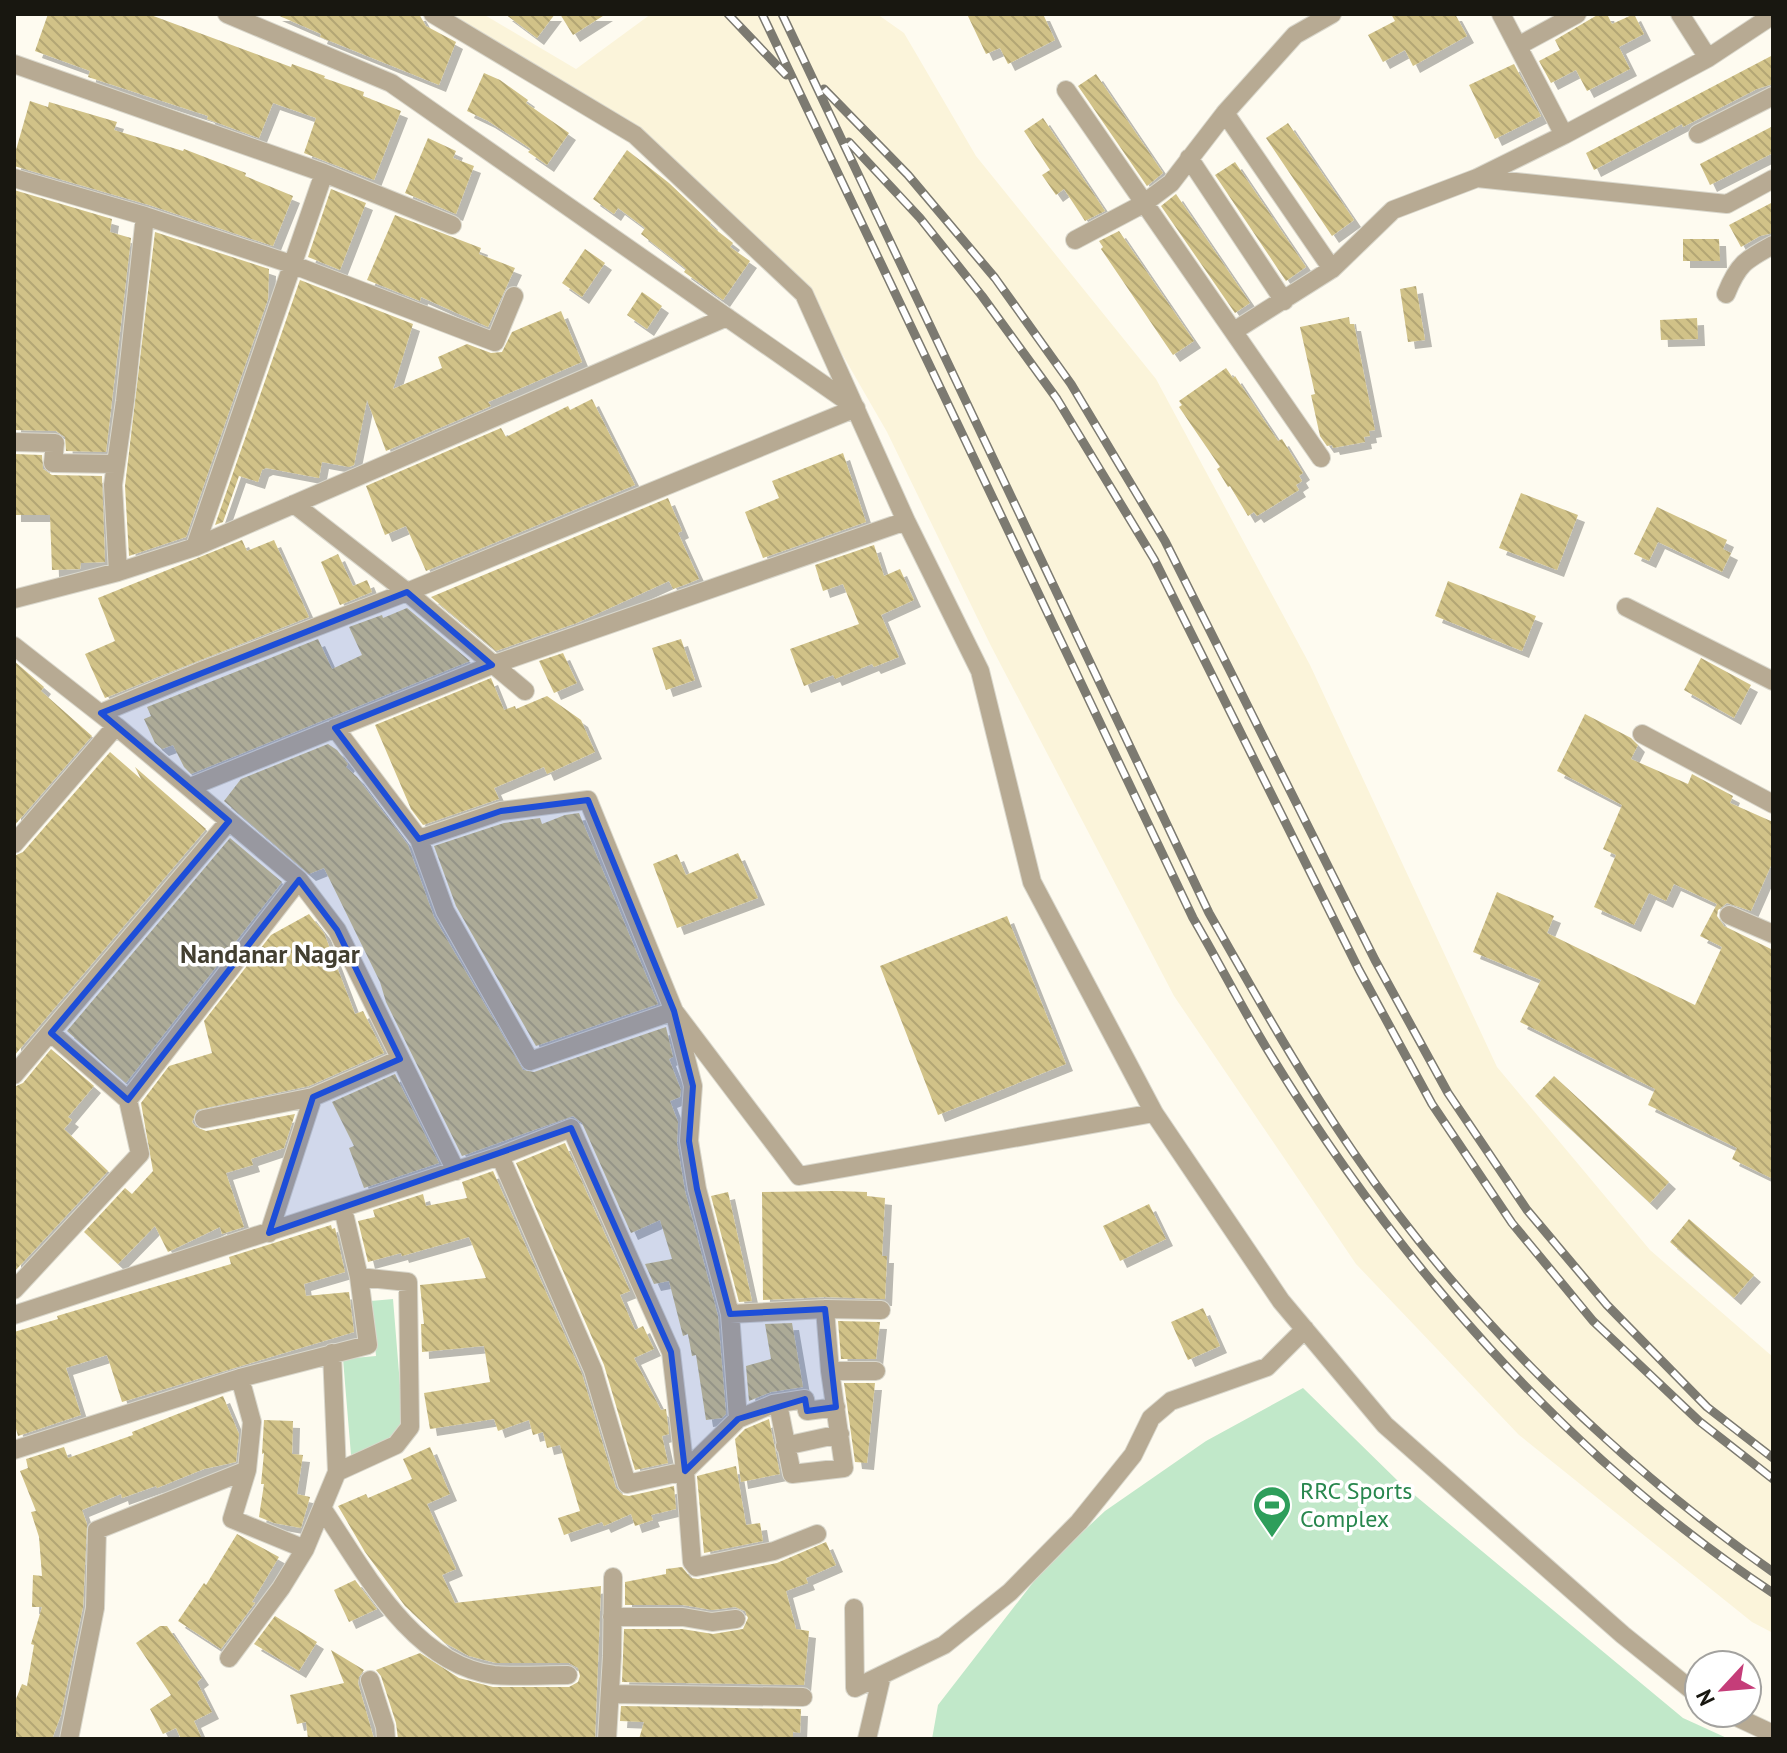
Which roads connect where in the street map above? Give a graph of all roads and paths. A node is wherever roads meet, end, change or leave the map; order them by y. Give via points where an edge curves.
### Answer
1 (227, 14) edge
2 (433, 14) edge
3 (1332, 14) edge
4 (1501, 14) edge
5 (1577, 14) edge
6 (1680, 14) edge
7 (1773, 15) edge
8 (1518, 46) junction
9 (1708, 58) junction
10 (14, 64) edge
11 (1066, 90) dead end
12 (1773, 96) edge
13 (1225, 113) junction
14 (1698, 134) dead end
15 (1564, 135) junction
16 (1189, 158) junction
17 (324, 173) junction
18 (14, 178) edge
19 (1477, 178) junction
20 (1773, 179) edge
21 (1143, 204) junction
22 (145, 216) junction
23 (452, 225) dead end
24 (1075, 240) dead end
25 (1773, 245) edge
26 (291, 264) junction
27 (1332, 269) junction
28 (1726, 294) dead end
29 (514, 296) dead end
30 (1284, 301) junction
31 (727, 317) junction
32 (1234, 331) junction
33 (856, 408) junction
34 (14, 442) edge
35 (1321, 458) dead end
36 (116, 464) junction
37 (294, 504) junction
38 (906, 521) junction
39 (195, 547) junction
40 (118, 572) junction
41 (407, 592) junction
42 (14, 599) edge
43 (1626, 607) dead end
44 (14, 646) edge
45 (492, 665) junction
46 (1773, 681) edge
47 (525, 691) dead end
48 (101, 713) junction
49 (116, 726) junction
50 (335, 728) junction
51 (1642, 734) dead end
52 (190, 787) junction
53 (1773, 804) edge
54 (229, 821) junction
55 (419, 839) junction
56 (14, 844) edge
57 (299, 880) junction
58 (1729, 915) dead end
59 (1773, 934) edge
60 (674, 1011) junction
61 (51, 1033) junction
62 (400, 1059) junction
63 (14, 1075) edge
64 (313, 1097) junction
65 (128, 1100) junction
66 (1154, 1113) junction
67 (204, 1119) dead end
68 (500, 1156) junction
69 (456, 1171) junction
70 (343, 1209) junction
71 (269, 1233) junction
72 (359, 1277) junction
73 (14, 1290) edge
74 (825, 1309) junction
75 (881, 1310) dead end
76 (730, 1314) junction
77 (14, 1315) edge
78 (1305, 1329) junction
79 (332, 1353) junction
80 (830, 1371) junction
81 (876, 1371) dead end
82 (240, 1378) junction
83 (778, 1404) junction
84 (836, 1407) junction
85 (807, 1411) junction
86 (738, 1419) junction
87 (840, 1434) junction
88 (812, 1440) junction
89 (785, 1446) junction
90 (14, 1450) edge
91 (247, 1470) junction
92 (685, 1471) junction
93 (337, 1472) junction
94 (322, 1508) junction
95 (817, 1534) dead end
96 (305, 1549) junction
97 (613, 1577) dead end
98 (854, 1608) dead end
99 (612, 1617) junction
100 (736, 1619) dead end
101 (229, 1658) dead end
102 (568, 1675) dead end
103 (882, 1675) junction
104 (370, 1680) dead end
105 (1683, 1683) edge
106 (610, 1694) junction
107 (803, 1697) dead end
108 (69, 1739) edge
109 (386, 1739) edge
110 (607, 1739) edge
111 (867, 1739) edge

1 - 31 street via 391,83
2 - 33 street via 635,135 804,294
3 - 13 street via 1295,35
4 - 8 street
5 - 8 street
6 - 9 street
7 - 9 street
8 - 15 street
9 - 15 street
10 - 17 street
11 - 21 street
12 - 14 street
13 - 16 street
13 - 27 street
15 - 19 street
16 - 21 street via 1171,183
16 - 30 street
17 - 23 street
17 - 26 street
18 - 22 street
19 - 20 street via 1727,204
19 - 27 street via 1393,210
21 - 24 street
21 - 32 street
22 - 26 street
22 - 36 street
25 - 28 street via 1738,267
26 - 29 street via 495,342
26 - 39 street
27 - 30 street
30 - 32 street
31 - 33 street
31 - 37 street
32 - 35 street
33 - 38 street
33 - 41 street
34 - 36 street via 55,443 53,463
36 - 40 street
37 - 39 street
37 - 41 street
38 - 45 street
38 - 66 street via 980,671 1032,882
39 - 40 street
40 - 42 street
41 - 45 street
41 - 48 street
43 - 46 street
44 - 48 street
45 - 47 street
45 - 50 street
48 - 49 street
49 - 52 street
49 - 56 street
50 - 52 street
50 - 55 street
51 - 53 street
52 - 54 street
54 - 57 street
54 - 61 street
55 - 60 street via 445,911 530,1061
55 - 60 street via 501,811 588,800
57 - 62 street via 337,930
57 - 65 street
58 - 59 street
60 - 66 street via 799,1176
60 - 76 street via 693,1086 689,1141 697,1189
61 - 63 street
61 - 65 street
62 - 64 street
62 - 69 street
64 - 67 street
64 - 71 street
65 - 73 street via 140,1154
66 - 78 street
68 - 69 street
68 - 92 street via 593,1370 627,1484
68 - 92 street via 571,1128 671,1352
69 - 70 street
70 - 71 street
70 - 72 street
71 - 77 street
72 - 79 street via 368,1345
72 - 93 street via 408,1282 410,1427 396,1445
74 - 75 street
74 - 76 street
74 - 80 street
76 - 86 street
78 - 103 street via 1267,1367 1171,1401 1151,1418 1133,1455 1079,1522 1010,1592 944,1645
78 - 105 street via 1385,1425
79 - 82 street
79 - 93 street
80 - 81 street
80 - 84 street
82 - 90 street
82 - 91 street via 252,1422
83 - 85 street via 805,1399
83 - 86 street
83 - 89 street
84 - 85 street
84 - 87 street
85 - 88 street
86 - 92 street
87 - 88 street
87 - 89 street via 842,1470 792,1474
88 - 89 street
91 - 96 street via 232,1519
91 - 108 street via 97,1530 95,1608
92 - 95 street via 696,1567 774,1551
93 - 94 street
94 - 96 street
94 - 102 street via 388,1606 416,1636 464,1666 494,1675
96 - 101 street
97 - 99 street
98 - 103 street via 855,1688
99 - 100 street
99 - 106 street
103 - 111 street
104 - 109 street
106 - 107 street
106 - 110 street

